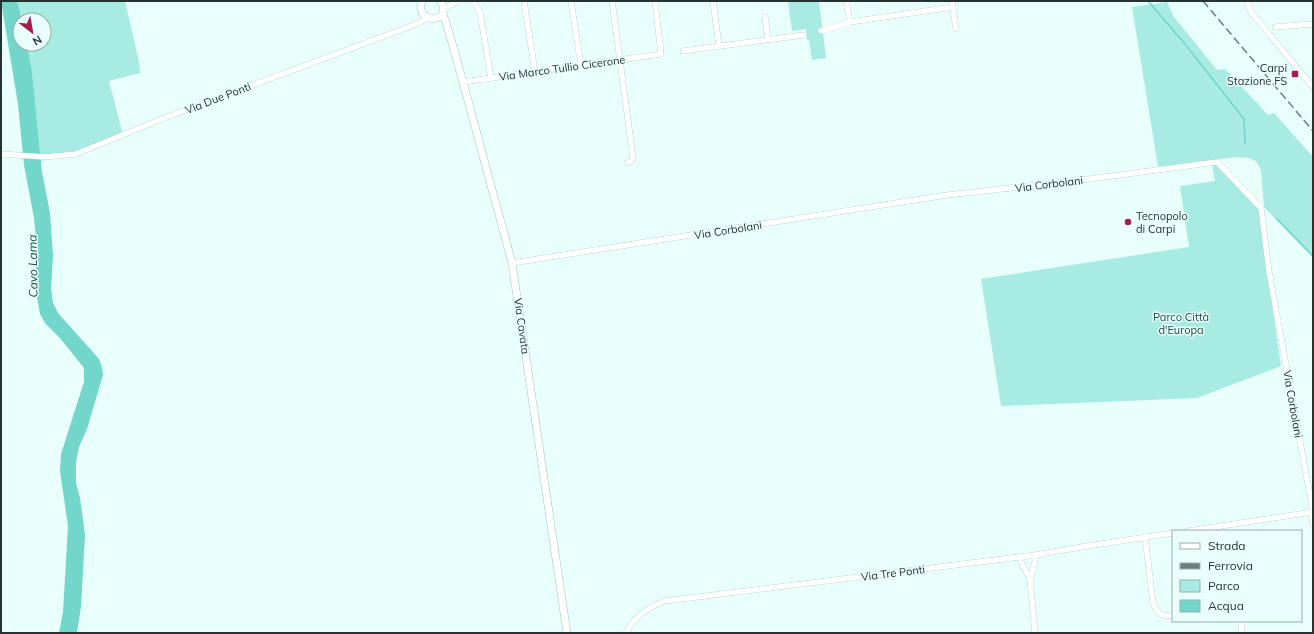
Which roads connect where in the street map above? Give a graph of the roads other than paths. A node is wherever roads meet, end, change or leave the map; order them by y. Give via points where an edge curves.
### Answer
1 (440, 1) edge
2 (458, 1) edge
3 (473, 1) edge
4 (524, 1) edge
5 (571, 1) edge
6 (612, 1) edge
7 (655, 1) edge
8 (712, 1) edge
9 (846, 1) edge
10 (1247, 1) edge
11 (421, 2) edge
12 (952, 4) edge
13 (443, 12) junction
14 (429, 17) junction
15 (765, 17) dead end
16 (850, 22) junction
17 (1313, 24) edge
18 (446, 25) junction
19 (1275, 27) dead end
20 (956, 29) dead end
21 (821, 31) dead end
22 (804, 35) dead end
23 (768, 39) junction
24 (719, 46) junction
25 (683, 51) dead end
26 (619, 60) junction
27 (581, 65) junction
28 (535, 72) junction
29 (491, 78) junction
30 (463, 82) junction
31 (1313, 87) edge
32 (1, 154) edge
33 (627, 163) dead end
34 (512, 263) junction
35 (1312, 513) edge
36 (1313, 526) edge
37 (1195, 530) edge
38 (1172, 533) edge
39 (1145, 537) junction
40 (1034, 555) junction
41 (1021, 557) junction
42 (1030, 579) junction
43 (1172, 615) edge
44 (1241, 622) edge
45 (567, 633) edge
46 (626, 633) edge
47 (1035, 633) edge
48 (1242, 633) edge

1 - 13 main road, Via Cavata
2 - 13 street
3 - 29 street via 480,12
4 - 28 street
5 - 27 street
6 - 26 street
7 - 26 street, Via Marco Tullio Cicerone via 661,54
8 - 24 street
9 - 16 street
10 - 31 street via 1251,12
11 - 14 main road
12 - 16 street
12 - 20 street
13 - 14 main road via 439,18
13 - 18 main road, Via Cavata
14 - 18 main road
14 - 32 street, Via Due Ponti via 419,20 414,25 164,118 76,154 45,157
15 - 23 street
16 - 21 street
17 - 19 street
18 - 30 main road, Via Cavata
22 - 23 street
23 - 24 street
24 - 25 street
26 - 27 street, Via Marco Tullio Cicerone
26 - 33 street via 633,158
27 - 28 street, Via Marco Tullio Cicerone
28 - 29 street, Via Marco Tullio Cicerone
29 - 30 street, Via Marco Tullio Cicerone
30 - 34 main road, Via Cavata
34 - 35 street, Via Corbolani via 947,195 1217,162 1261,208 1269,272
34 - 45 main road, Via Cavata
35 - 36 street
35 - 37 street
38 - 39 street, Via Tre Ponti
39 - 40 street, Via Tre Ponti
39 - 43 street via 1153,603 1157,612 1165,616
40 - 41 street, Via Tre Ponti
40 - 42 street via 1035,562
41 - 42 street
41 - 46 street, Via Tre Ponti via 665,601 644,611
42 - 47 street
44 - 48 street

